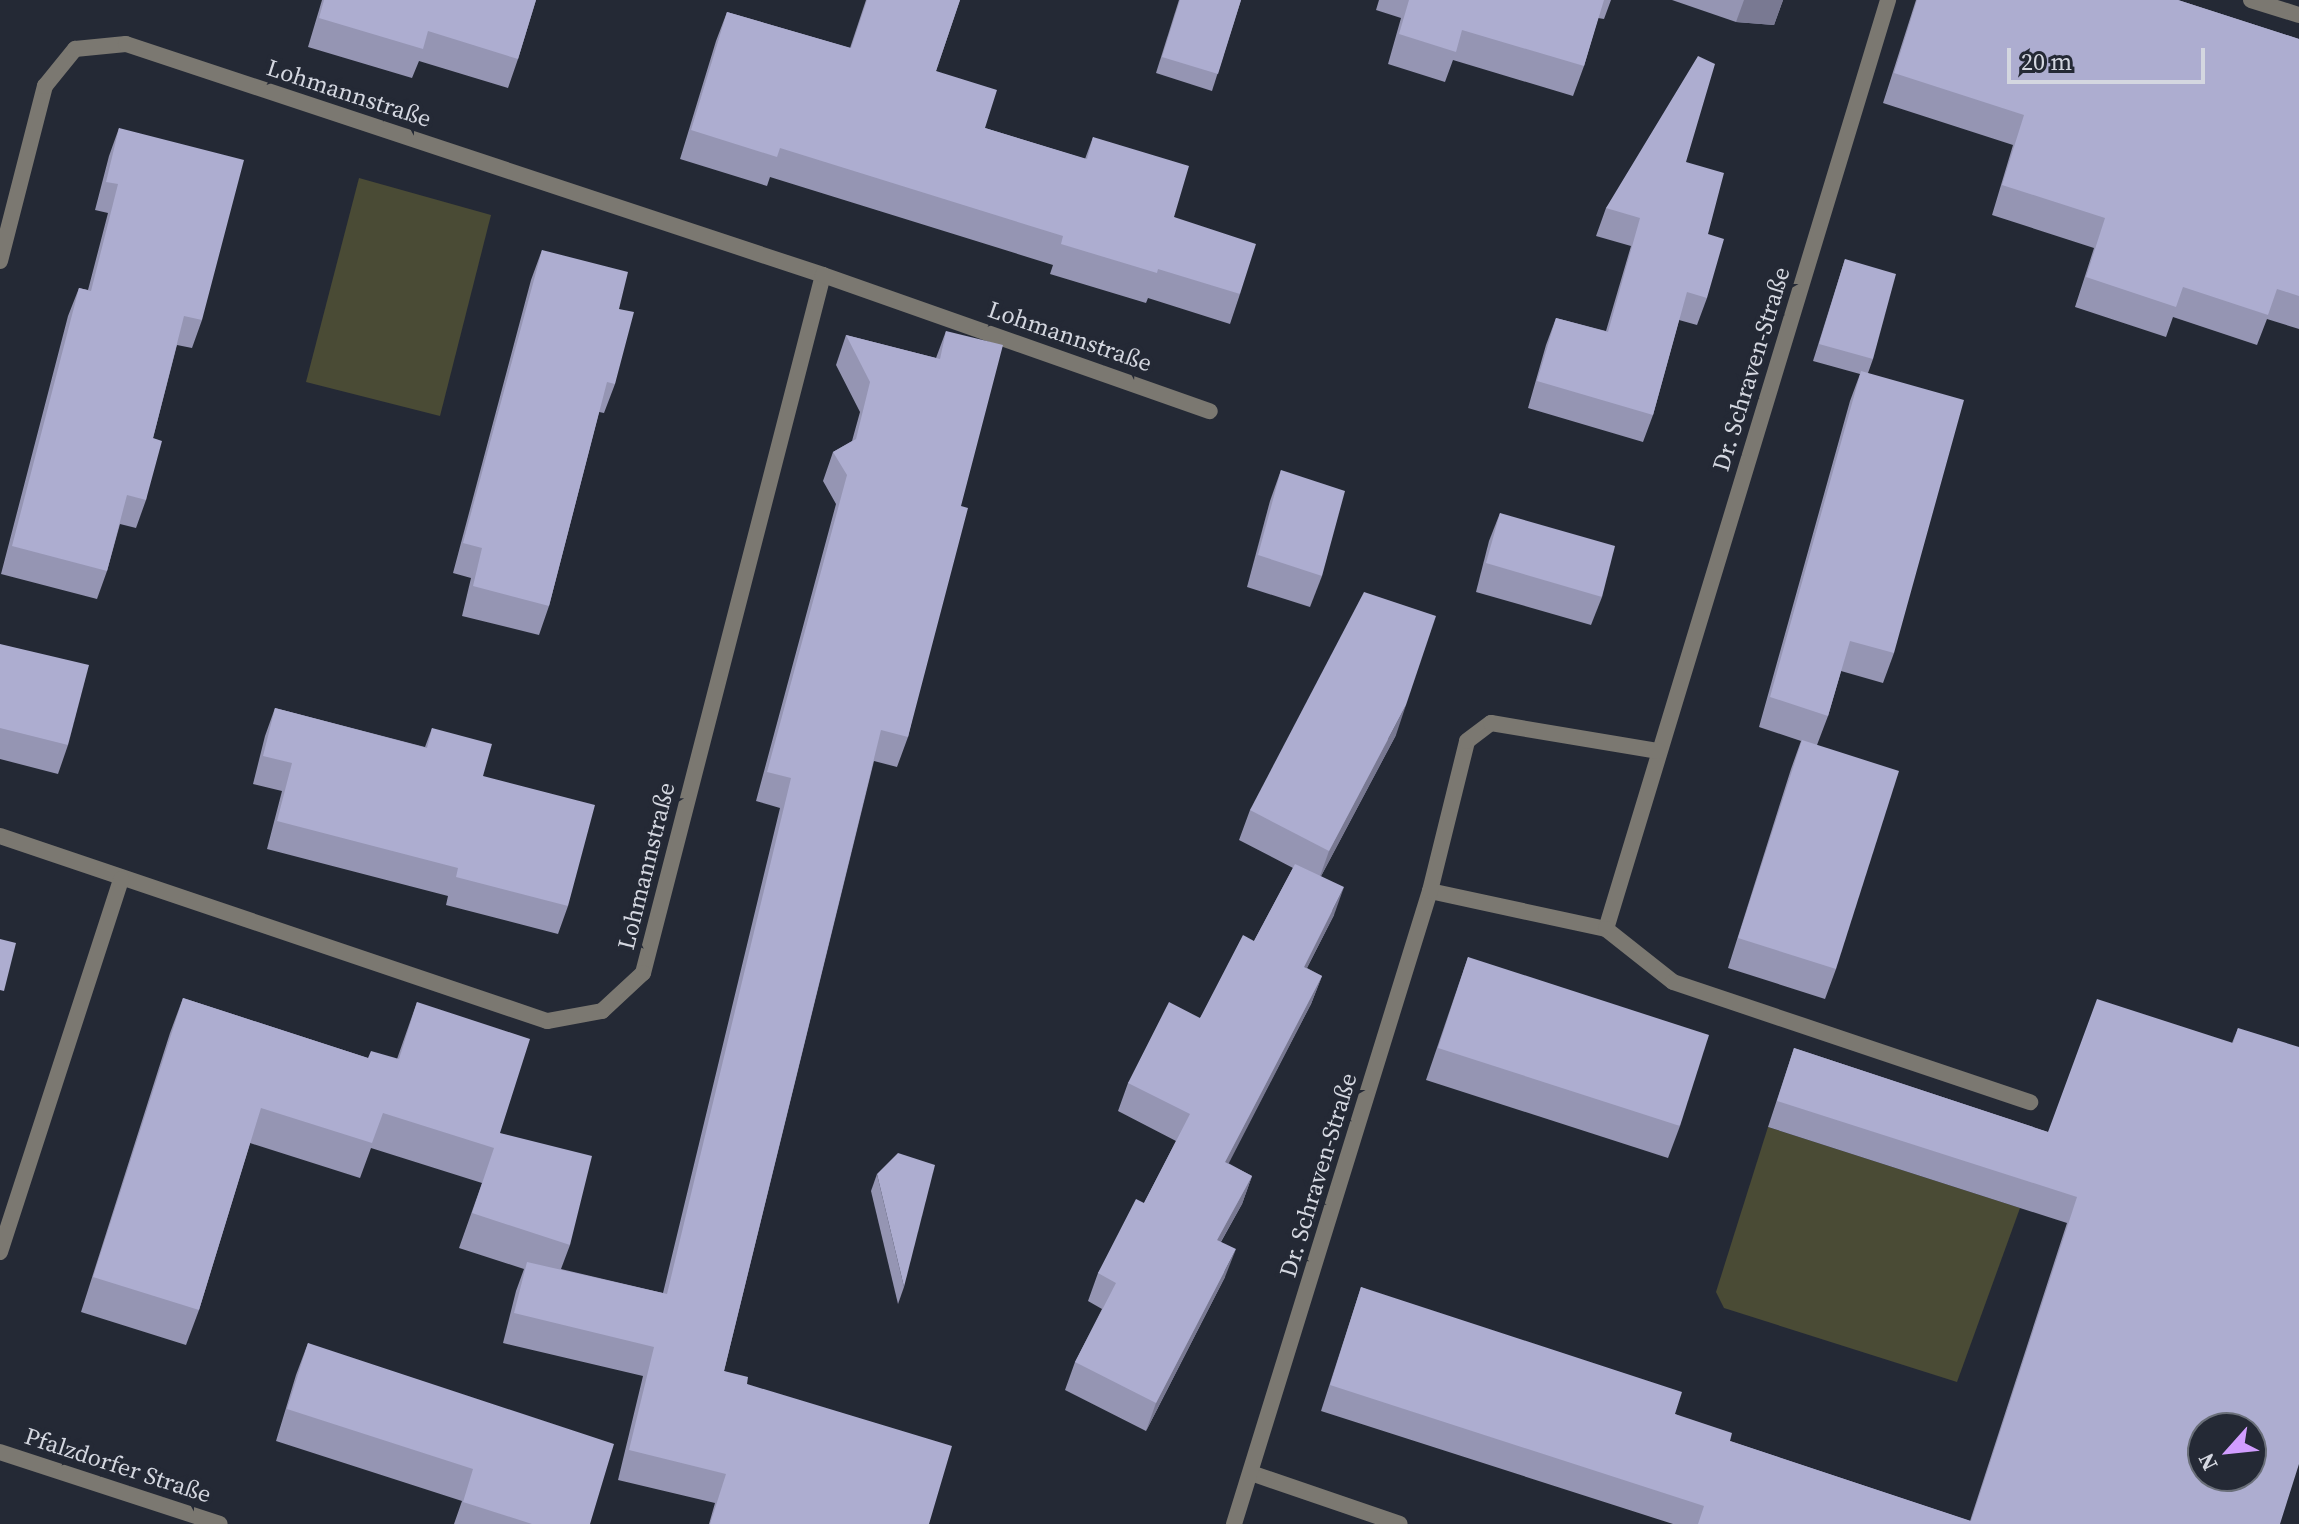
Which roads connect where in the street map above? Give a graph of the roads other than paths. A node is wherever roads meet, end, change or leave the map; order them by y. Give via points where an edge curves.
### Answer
1 (1888, 0) edge
2 (2251, 0) edge
3 (2299, 15) edge
4 (0, 261) edge
5 (823, 275) junction
6 (1210, 411) dead end
7 (1659, 751) junction
8 (0, 836) edge
9 (121, 879) junction
10 (1430, 891) junction
11 (1606, 929) junction
12 (2030, 1102) dead end
13 (0, 1252) edge
14 (0, 1452) edge
15 (1251, 1473) junction
16 (174, 1517) edge
17 (220, 1524) edge
18 (1234, 1524) edge
19 (1400, 1524) edge

1 - 7 street, Dr. Schraven-Straße
2 - 3 street
4 - 5 street, Lohmannstraße via 45,86 75,49 126,44
5 - 6 street, Lohmannstraße
5 - 9 street, Lohmannstraße via 643,973 602,1011 547,1021
7 - 10 street, Dr. Schraven-Straße via 1491,723 1467,741
7 - 11 street, Dr. Schraven-Straße
8 - 9 street, Lohmannstraße
9 - 13 street
10 - 11 street
10 - 15 street, Dr. Schraven-Straße
11 - 12 street via 1673,982
14 - 16 street, Pfalzdorfer Straße
15 - 18 street, Dr. Schraven-Straße
15 - 19 street
16 - 17 street, Pfalzdorfer Straße

